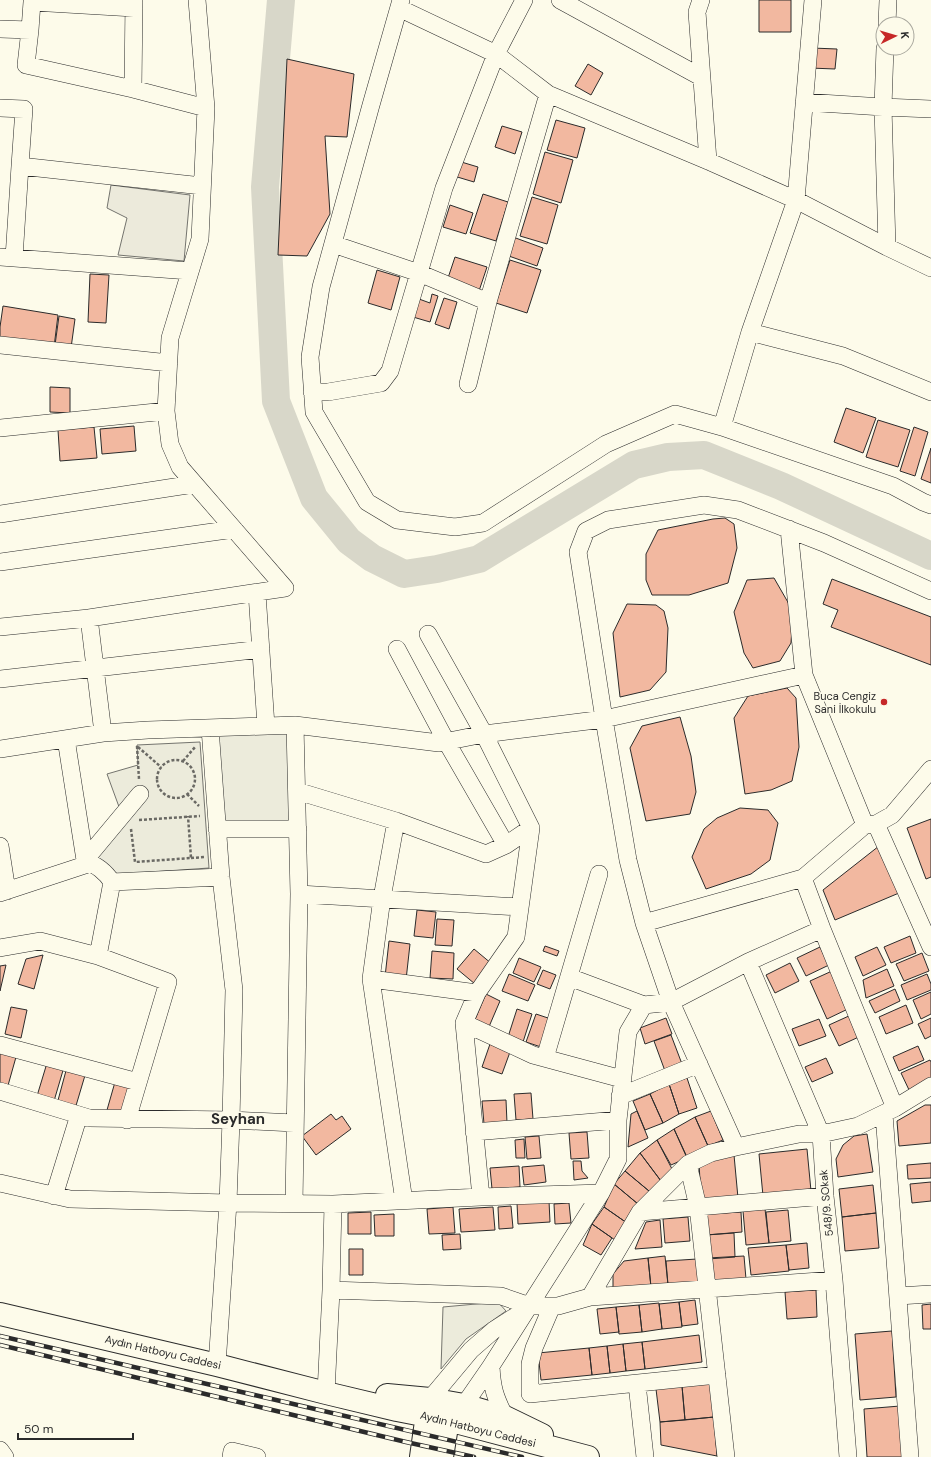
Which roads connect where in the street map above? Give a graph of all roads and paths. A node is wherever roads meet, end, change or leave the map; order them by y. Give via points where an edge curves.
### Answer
1 (197, 0) edge
2 (524, 0) edge
3 (560, 0) edge
4 (701, 0) edge
5 (813, 0) edge
6 (888, 0) edge
7 (134, 4) edge
8 (400, 4) edge
9 (887, 16) edge
10 (0, 29) edge
11 (30, 30) junction
12 (496, 54) junction
13 (885, 56) edge
14 (701, 77) junction
15 (134, 89) junction
16 (548, 94) junction
17 (804, 102) junction
18 (883, 107) junction
19 (0, 108) edge
20 (206, 108) junction
21 (931, 109) edge
22 (708, 161) junction
23 (20, 166) junction
24 (202, 186) junction
25 (796, 200) junction
26 (333, 244) junction
27 (887, 247) junction
28 (7, 257) edge
29 (931, 268) edge
30 (190, 271) junction
31 (419, 273) junction
32 (488, 302) junction
33 (750, 332) junction
34 (0, 345) edge
35 (169, 363) junction
36 (468, 384) dead end
37 (312, 392) junction
38 (931, 392) edge
39 (166, 411) junction
40 (722, 427) junction
41 (0, 428) edge
42 (194, 484) junction
43 (931, 505) edge
44 (0, 514) edge
45 (234, 529) junction
46 (789, 529) junction
47 (0, 562) edge
48 (931, 591) edge
49 (257, 593) junction
50 (89, 618) junction
51 (0, 627) edge
52 (428, 634) dead end
53 (261, 649) junction
54 (398, 650) dead end
55 (95, 667) junction
56 (804, 675) junction
57 (0, 679) edge
58 (604, 719) junction
59 (296, 725) junction
60 (266, 726) junction
61 (210, 728) junction
62 (103, 733) junction
63 (484, 734) junction
64 (66, 739) junction
65 (446, 741) junction
66 (137, 745) junction
67 (144, 745) dead end
68 (0, 749) edge
69 (161, 767) junction
70 (931, 769) edge
71 (297, 791) junction
72 (140, 794) joint
73 (187, 794) junction
74 (201, 807) dead end
75 (206, 812) dead end
76 (188, 816) junction
77 (138, 820) dead end
78 (396, 821) junction
79 (871, 824) junction
80 (131, 828) dead end
81 (531, 828) junction
82 (217, 829) junction
83 (298, 829) junction
84 (506, 845) junction
85 (0, 846) edge
86 (88, 862) junction
87 (599, 874) dead end
88 (221, 877) junction
89 (803, 878) junction
90 (112, 882) junction
91 (4, 892) edge
92 (299, 894) junction
93 (382, 898) junction
94 (520, 907) junction
95 (644, 923) junction
96 (822, 928) junction
97 (931, 947) edge
98 (0, 948) edge
99 (98, 956) junction
100 (748, 962) junction
101 (569, 978) junction
102 (371, 979) junction
103 (477, 993) junction
104 (671, 1002) junction
105 (644, 1005) junction
106 (464, 1023) junction
107 (0, 1044) edge
108 (545, 1058) junction
109 (699, 1064) junction
110 (138, 1082) junction
111 (931, 1086) edge
112 (621, 1088) junction
113 (0, 1091) edge
114 (890, 1111) junction
115 (79, 1115) junction
116 (127, 1120) junction
117 (231, 1120) junction
118 (618, 1120) junction
119 (294, 1123) junction
120 (474, 1132) junction
121 (821, 1134) junction
122 (736, 1147) junction
123 (688, 1164) junction
124 (0, 1183) edge
125 (601, 1193) junction
126 (54, 1196) junction
127 (825, 1196) junction
128 (481, 1197) junction
129 (404, 1201) junction
130 (228, 1203) junction
131 (294, 1204) junction
132 (333, 1204) junction
133 (698, 1206) junction
134 (640, 1212) junction
135 (834, 1280) junction
136 (708, 1289) junction
137 (330, 1290) junction
138 (931, 1294) edge
139 (898, 1296) junction
140 (590, 1298) junction
141 (530, 1306) junction
142 (552, 1306) junction
143 (0, 1314) edge
144 (217, 1365) junction
145 (491, 1366) junction
146 (717, 1375) junction
147 (637, 1384) junction
148 (326, 1393) junction
149 (442, 1410) junction
150 (505, 1417) junction
151 (0, 1450) edge
152 (585, 1456) edge
153 (5, 1457) edge
154 (231, 1457) edge
155 (257, 1457) edge
156 (421, 1457) edge
157 (442, 1457) edge
158 (645, 1457) edge
159 (726, 1457) edge
160 (848, 1457) edge
161 (910, 1457) edge

1 - 20 street
2 - 12 street
3 - 14 street
4 - 14 street via 696,12
5 - 17 street
6 - 9 street
7 - 11 street via 32,2
7 - 15 street
8 - 12 street
8 - 26 street via 370,104
10 - 11 street
11 - 15 street via 26,65
12 - 16 street
12 - 31 street via 444,188
13 - 18 street
14 - 22 street
15 - 20 street
16 - 22 street
16 - 32 street
17 - 18 street
17 - 25 street
18 - 21 street
18 - 27 street
19 - 23 street via 24,109
20 - 24 street
22 - 25 street
23 - 24 street
23 - 28 street
24 - 30 street via 200,239
25 - 27 street
25 - 33 street
26 - 31 street
26 - 37 street via 321,287 310,357
27 - 29 street
28 - 30 street
30 - 35 street via 170,338
31 - 32 street
31 - 37 street via 390,371 381,383 328,392
32 - 36 street
33 - 38 street via 843,356
33 - 40 street
34 - 35 street
35 - 39 street
37 - 40 street via 314,412 367,502 397,520 455,527 483,523 606,444 675,414
39 - 41 street
39 - 42 street via 170,444 180,467
40 - 43 street via 893,486
42 - 44 street
42 - 45 street
45 - 47 street
45 - 49 street via 284,588
46 - 48 street
46 - 56 street
46 - 58 street via 738,510 704,505 608,520 586,531 578,552
49 - 50 street
49 - 53 street
50 - 51 street
50 - 55 street
52 - 63 street
53 - 55 street
53 - 60 street
54 - 65 street
55 - 57 street
55 - 62 street
56 - 58 street
56 - 79 street
58 - 63 street
58 - 95 street via 628,860
59 - 60 street
59 - 65 street via 439,743
59 - 71 street
60 - 61 street
61 - 62 street
61 - 82 street
62 - 64 street
63 - 65 street
63 - 81 street
64 - 68 street
64 - 86 street
65 - 84 street
66 - 67 path
66 - 69 path
66 - 72 path
69 - 73 path via 158,779 162,790 172,797
69 - 73 path via 177,760 188,764 195,781
70 - 79 street via 892,814
71 - 78 street
71 - 83 street
72 - 86 street
73 - 74 path
75 - 76 path via 201,816
76 - 77 path
76 - 80 path via 191,858 135,862
78 - 84 street via 486,854
78 - 93 street
79 - 89 street
79 - 97 street
81 - 84 street
81 - 94 street
82 - 83 street
82 - 88 street
83 - 92 street
85 - 91 street
86 - 90 street via 100,868
86 - 91 street
87 - 101 street
88 - 90 street
88 - 117 street via 234,990
89 - 95 street
89 - 96 street
90 - 99 street
92 - 93 street
92 - 119 street
93 - 94 street
93 - 102 street
94 - 103 street via 516,937
95 - 104 street
96 - 100 street
96 - 114 street
98 - 99 street via 40,941
99 - 110 street via 168,982
100 - 104 street
100 - 121 street, 548/9. SOkak
101 - 105 street
101 - 108 street
102 - 103 street
102 - 129 street
103 - 106 street
104 - 105 street
104 - 109 street
105 - 112 street via 628,1032
106 - 108 street via 533,1055
106 - 120 street
107 - 110 street
108 - 112 street
109 - 112 street
109 - 122 street
110 - 116 street
111 - 114 street
112 - 118 street
113 - 115 street
114 - 121 street via 858,1126
114 - 139 street
115 - 116 street via 88,1118
115 - 126 street
116 - 117 street
117 - 119 street
117 - 130 street
118 - 120 street
118 - 125 street via 618,1159
119 - 131 street
120 - 128 street
121 - 122 street via 799,1134
121 - 127 street, 548/9. SOkak
122 - 123 street via 711,1153
123 - 133 street
123 - 134 street
124 - 126 street
125 - 128 street
125 - 141 street
126 - 130 street via 70,1199
127 - 133 street
127 - 135 street, 548/9. SOkak
128 - 129 street
129 - 132 street
130 - 131 street
130 - 144 street
131 - 132 street
132 - 137 street
133 - 134 street
133 - 136 street
134 - 140 street
135 - 136 street
135 - 160 street, 548/9. SOkak
136 - 140 street
136 - 146 street
137 - 141 street via 502,1296
137 - 148 street
138 - 139 street
139 - 161 street
140 - 142 street
141 - 142 street
141 - 145 street
141 - 149 street via 494,1330 471,1350
142 - 147 street via 530,1364 530,1394
143 - 144 main road, Aydın Hatboyu Caddesi
144 - 148 main road, Aydın Hatboyu Caddesi
145 - 149 street
145 - 150 street via 495,1398
146 - 147 street
146 - 159 street
147 - 158 street
148 - 149 main road, Aydın Hatboyu Caddesi via 402,1396
149 - 150 main road, Aydın Hatboyu Caddesi
149 - 152 main road, Aydın Hatboyu Caddesi
149 - 156 main road
149 - 157 main road
150 - 152 main road, Aydın Hatboyu Caddesi
151 - 153 street
154 - 155 street via 232,1451

